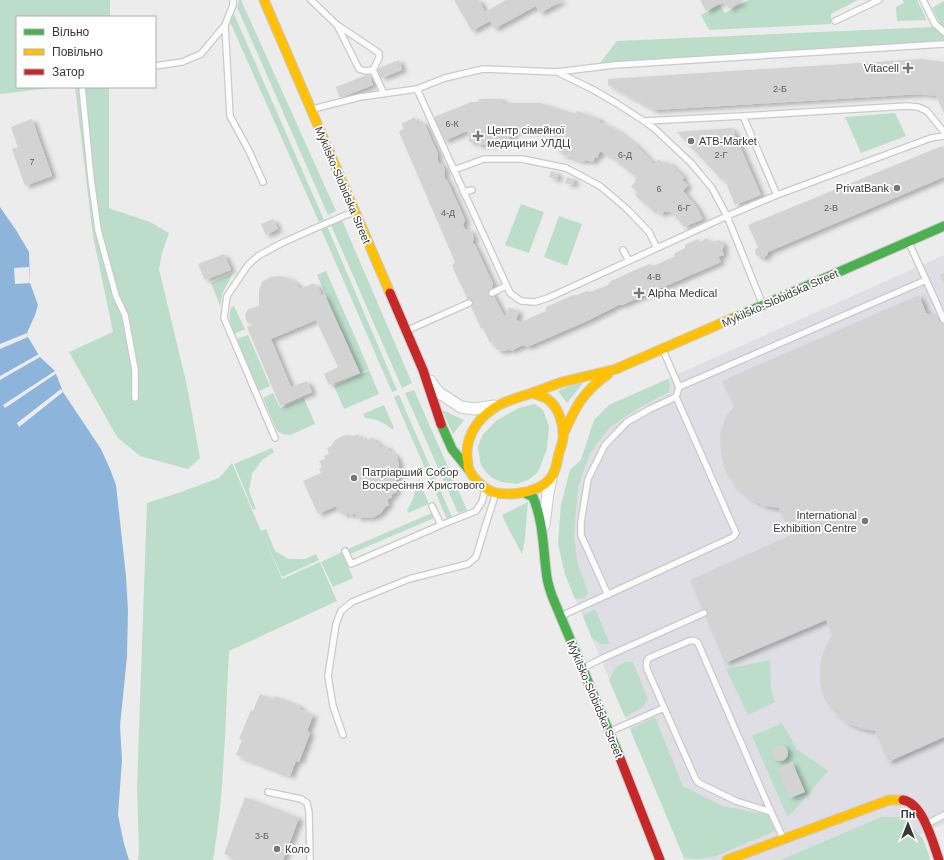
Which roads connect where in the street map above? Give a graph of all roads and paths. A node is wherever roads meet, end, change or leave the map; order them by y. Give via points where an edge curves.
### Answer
1 (233, 0) edge
2 (264, 0) edge
3 (311, 0) edge
4 (879, 0) edge
5 (923, 0) edge
6 (835, 21) dead end
7 (225, 25) junction
8 (337, 25) junction
9 (944, 32) edge
10 (944, 44) edge
11 (156, 66) edge
12 (373, 70) junction
13 (557, 72) junction
14 (82, 88) edge
15 (417, 89) junction
16 (384, 94) junction
17 (311, 110) junction
18 (742, 116) junction
19 (644, 121) junction
20 (944, 132) edge
21 (944, 136) edge
22 (454, 170) junction
23 (263, 182) dead end
24 (472, 190) dead end
25 (464, 192) junction
26 (777, 195) junction
27 (355, 211) junction
28 (727, 216) junction
29 (944, 226) edge
30 (908, 242) junction
31 (657, 248) junction
32 (623, 250) dead end
33 (629, 261) junction
34 (926, 280) junction
35 (506, 286) junction
36 (492, 293) dead end
37 (469, 302) dead end
38 (763, 306) junction
39 (944, 320) edge
40 (406, 331) junction
41 (662, 349) junction
42 (616, 369) junction
43 (423, 370) junction
44 (679, 387) junction
45 (532, 393) junction
46 (676, 397) junction
47 (135, 398) dead end
48 (499, 405) junction
49 (563, 435) junction
50 (275, 438) dead end
51 (469, 470) junction
52 (551, 478) junction
53 (485, 488) junction
54 (496, 492) junction
55 (525, 493) junction
56 (432, 506) dead end
57 (441, 525) junction
58 (543, 535) junction
59 (345, 551) dead end
60 (608, 595) junction
61 (704, 613) dead end
62 (561, 616) junction
63 (583, 668) junction
64 (664, 708) junction
65 (610, 732) junction
66 (342, 735) dead end
67 (268, 792) dead end
68 (771, 812) junction
69 (944, 815) edge
70 (925, 825) junction
71 (784, 839) junction
72 (310, 860) edge
73 (660, 860) edge
74 (727, 860) edge
75 (939, 860) edge

1 - 7 lane
2 - 17 street, Mykilsko-Slobidska Street
3 - 8 lane
4 - 6 lane
5 - 9 lane via 935,24
7 - 11 lane via 201,54 182,62
7 - 23 lane via 230,116
8 - 12 lane via 359,69
8 - 12 lane via 379,53
10 - 13 lane via 622,64
12 - 16 lane
13 - 15 lane via 482,69 445,78
13 - 19 lane via 610,99
14 - 47 lane via 98,230 116,296 125,315 135,370
15 - 16 lane
15 - 22 lane
16 - 17 lane via 360,97
17 - 27 street, Mykilsko-Slobidska Street
18 - 19 lane
18 - 20 lane via 907,106 927,110
18 - 26 lane
19 - 28 lane via 691,163 712,188
21 - 26 lane via 931,138
22 - 25 lane
22 - 31 lane via 484,158 522,159 566,168 600,186 627,209 649,232
24 - 25 lane
25 - 35 lane
26 - 28 lane
27 - 40 street, Mykilsko-Slobidska Street
27 - 50 lane via 258,256 248,265 227,296 224,318
28 - 31 lane
28 - 38 lane
29 - 30 street, Mykilsko-Slobidska Street
30 - 34 lane
30 - 38 street, Mykilsko-Slobidska Street
31 - 33 lane
32 - 33 lane
33 - 35 lane via 535,302 521,301 510,293
34 - 39 lane
34 - 44 lane
35 - 36 lane
37 - 40 lane
38 - 41 street, Mykilsko-Slobidska Street
40 - 43 street, Mykilsko-Slobidska Street
41 - 42 street, Mykilsko-Slobidska Street
41 - 44 lane
42 - 45 street, Mykilsko-Slobidska Street via 562,382
42 - 49 street, Mykilsko-Slobidska Street via 596,382 584,394
43 - 48 street, Mykilsko-Slobidska Street via 438,392 462,407 474,410
43 - 51 street, Mykilsko-Slobidska Street via 452,449
44 - 46 lane
45 - 48 street
45 - 49 street via 547,398 555,408 561,418
46 - 60 lane via 627,422 605,445 588,478 581,535
46 - 60 lane via 736,533 731,538
48 - 51 street via 487,412 472,430 466,456
49 - 52 street via 558,461
51 - 53 street
52 - 55 street via 538,488
52 - 58 street, Mykilsko-Slobidska Street
53 - 54 street
53 - 57 lane via 482,502 476,510
54 - 55 street
54 - 66 lane via 476,557 468,564 409,579 352,602 341,611 336,624 328,676 333,706
55 - 58 street, Mykilsko-Slobidska Street via 533,497
56 - 57 lane
57 - 59 lane via 351,564
58 - 62 street, Mykilsko-Slobidska Street via 547,579
60 - 62 lane
61 - 63 lane
62 - 63 street, Mykilsko-Slobidska Street
63 - 65 street, Mykilsko-Slobidska Street
64 - 65 lane
64 - 68 lane via 699,783 736,801
64 - 68 lane via 647,669 647,661 689,641 695,641
65 - 73 street, Mykilsko-Slobidska Street
67 - 72 lane via 300,799 306,803 309,812
68 - 71 lane
69 - 70 lane
70 - 71 street via 916,806 910,801 889,800
70 - 75 street
71 - 74 street

